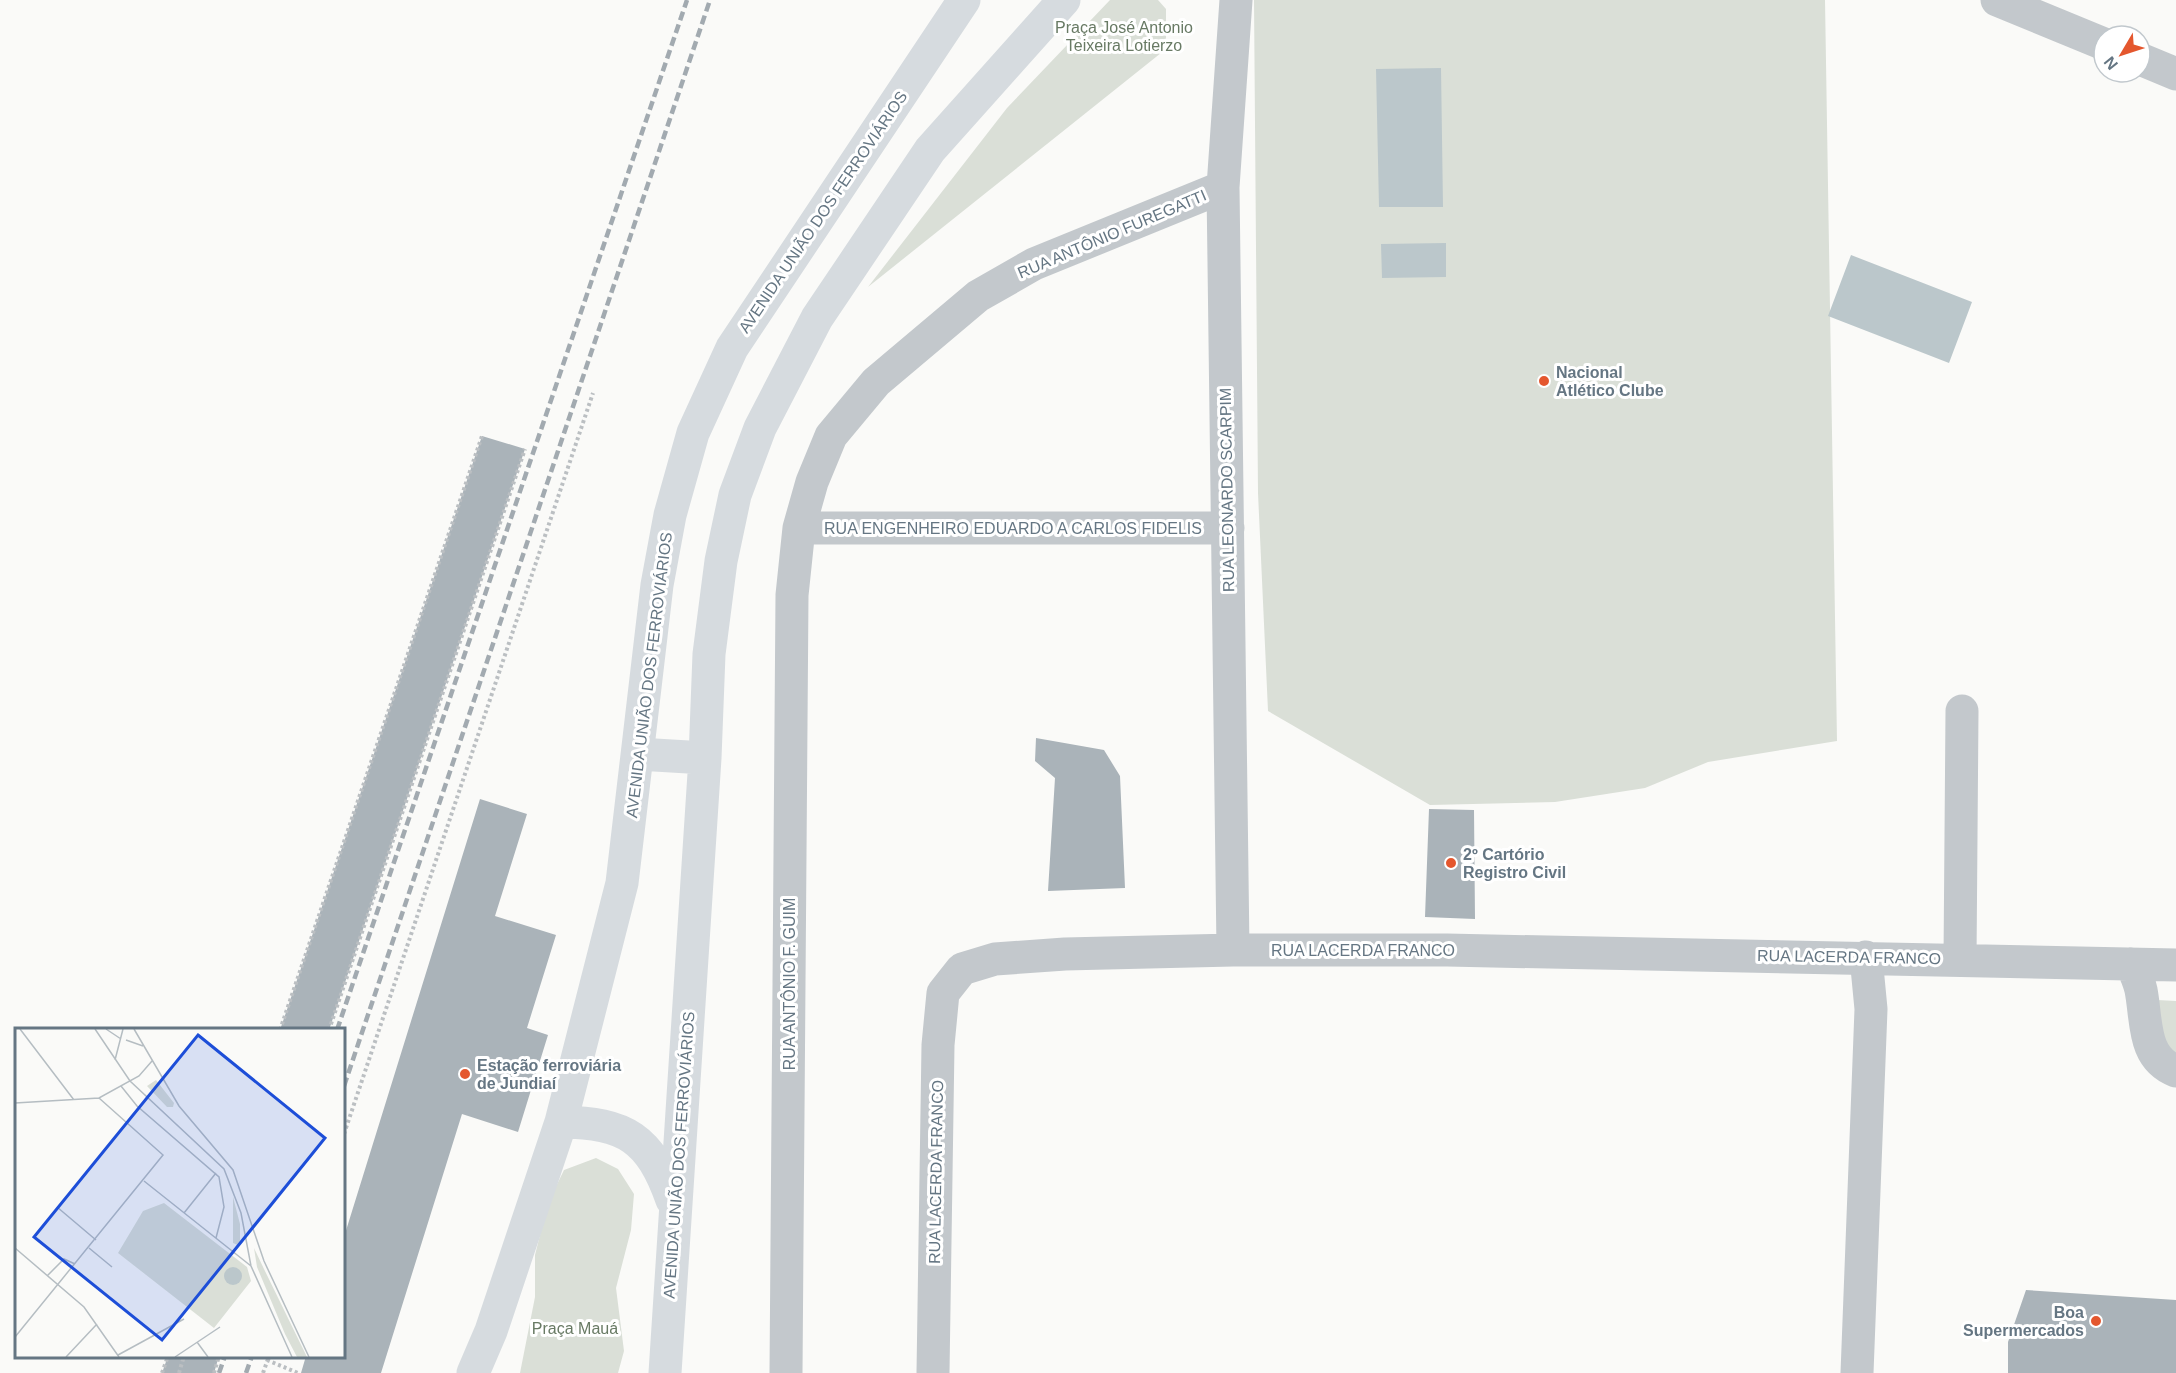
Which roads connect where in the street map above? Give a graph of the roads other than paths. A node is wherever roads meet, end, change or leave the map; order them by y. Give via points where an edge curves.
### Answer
1 (964, 0) edge
2 (1064, 0) edge
3 (1210, 0) edge
4 (1997, 0) edge
5 (1235, 15) edge
6 (2092, 39) edge
7 (2152, 64) edge
8 (2176, 74) edge
9 (1223, 187) junction
10 (799, 528) junction
11 (1228, 528) junction
12 (792, 595) joint
13 (1962, 711) dead end
14 (638, 754) junction
15 (705, 758) junction
16 (1233, 950) junction
17 (1866, 957) junction
18 (1960, 960) junction
19 (2131, 964) junction
20 (2176, 965) edge
21 (2176, 1071) edge
22 (561, 1122) junction
23 (675, 1208) junction
24 (473, 1373) edge
25 (665, 1373) edge
26 (786, 1373) edge
27 (933, 1373) edge
28 (1857, 1373) edge

1 - 14 main road, AVENIDA UNIÃO DOS FERROVIÁRIOS via 732,348 693,433 670,515 657,585
2 - 15 main road, AVENIDA UNIÃO DOS FERROVIÁRIOS via 930,150 817,318 760,428 735,495 721,561 709,654
3 - 5 street
4 - 6 street
5 - 9 street, RUA LEONARDO SCARPIM
7 - 8 street
9 - 10 street, RUA ANTÔNIO FUREGATTI via 1034,264 969,303 876,382 831,436
9 - 11 street, RUA LEONARDO SCARPIM
10 - 11 street, RUA ENGENHEIRO EDUARDO A CARLOS FIDELIS
10 - 12 street, RUA ANTÔNIO FUREGATTI
11 - 16 street, RUA LEONARDO SCARPIM
12 - 26 street, RUA ANTÔNIO F. GUIM
13 - 18 street
14 - 15 main road
14 - 22 main road, AVENIDA UNIÃO DOS FERROVIÁRIOS via 622,883
15 - 23 main road, AVENIDA UNIÃO DOS FERROVIÁRIOS
16 - 17 street, RUA LACERDA FRANCO
16 - 27 street, RUA LACERDA FRANCO via 994,959 962,969 943,993 938,1045
17 - 18 street, RUA LACERDA FRANCO
17 - 28 street via 1871,1009
18 - 19 street, RUA LACERDA FRANCO
19 - 20 street, RUA LACERDA FRANCO
19 - 21 street via 2141,988 2150,1048 2163,1066
22 - 23 main road via 599,1124 628,1132 655,1160
22 - 24 main road, AVENIDA UNIÃO DOS FERROVIÁRIOS via 495,1320
23 - 25 main road, AVENIDA UNIÃO DOS FERROVIÁRIOS

